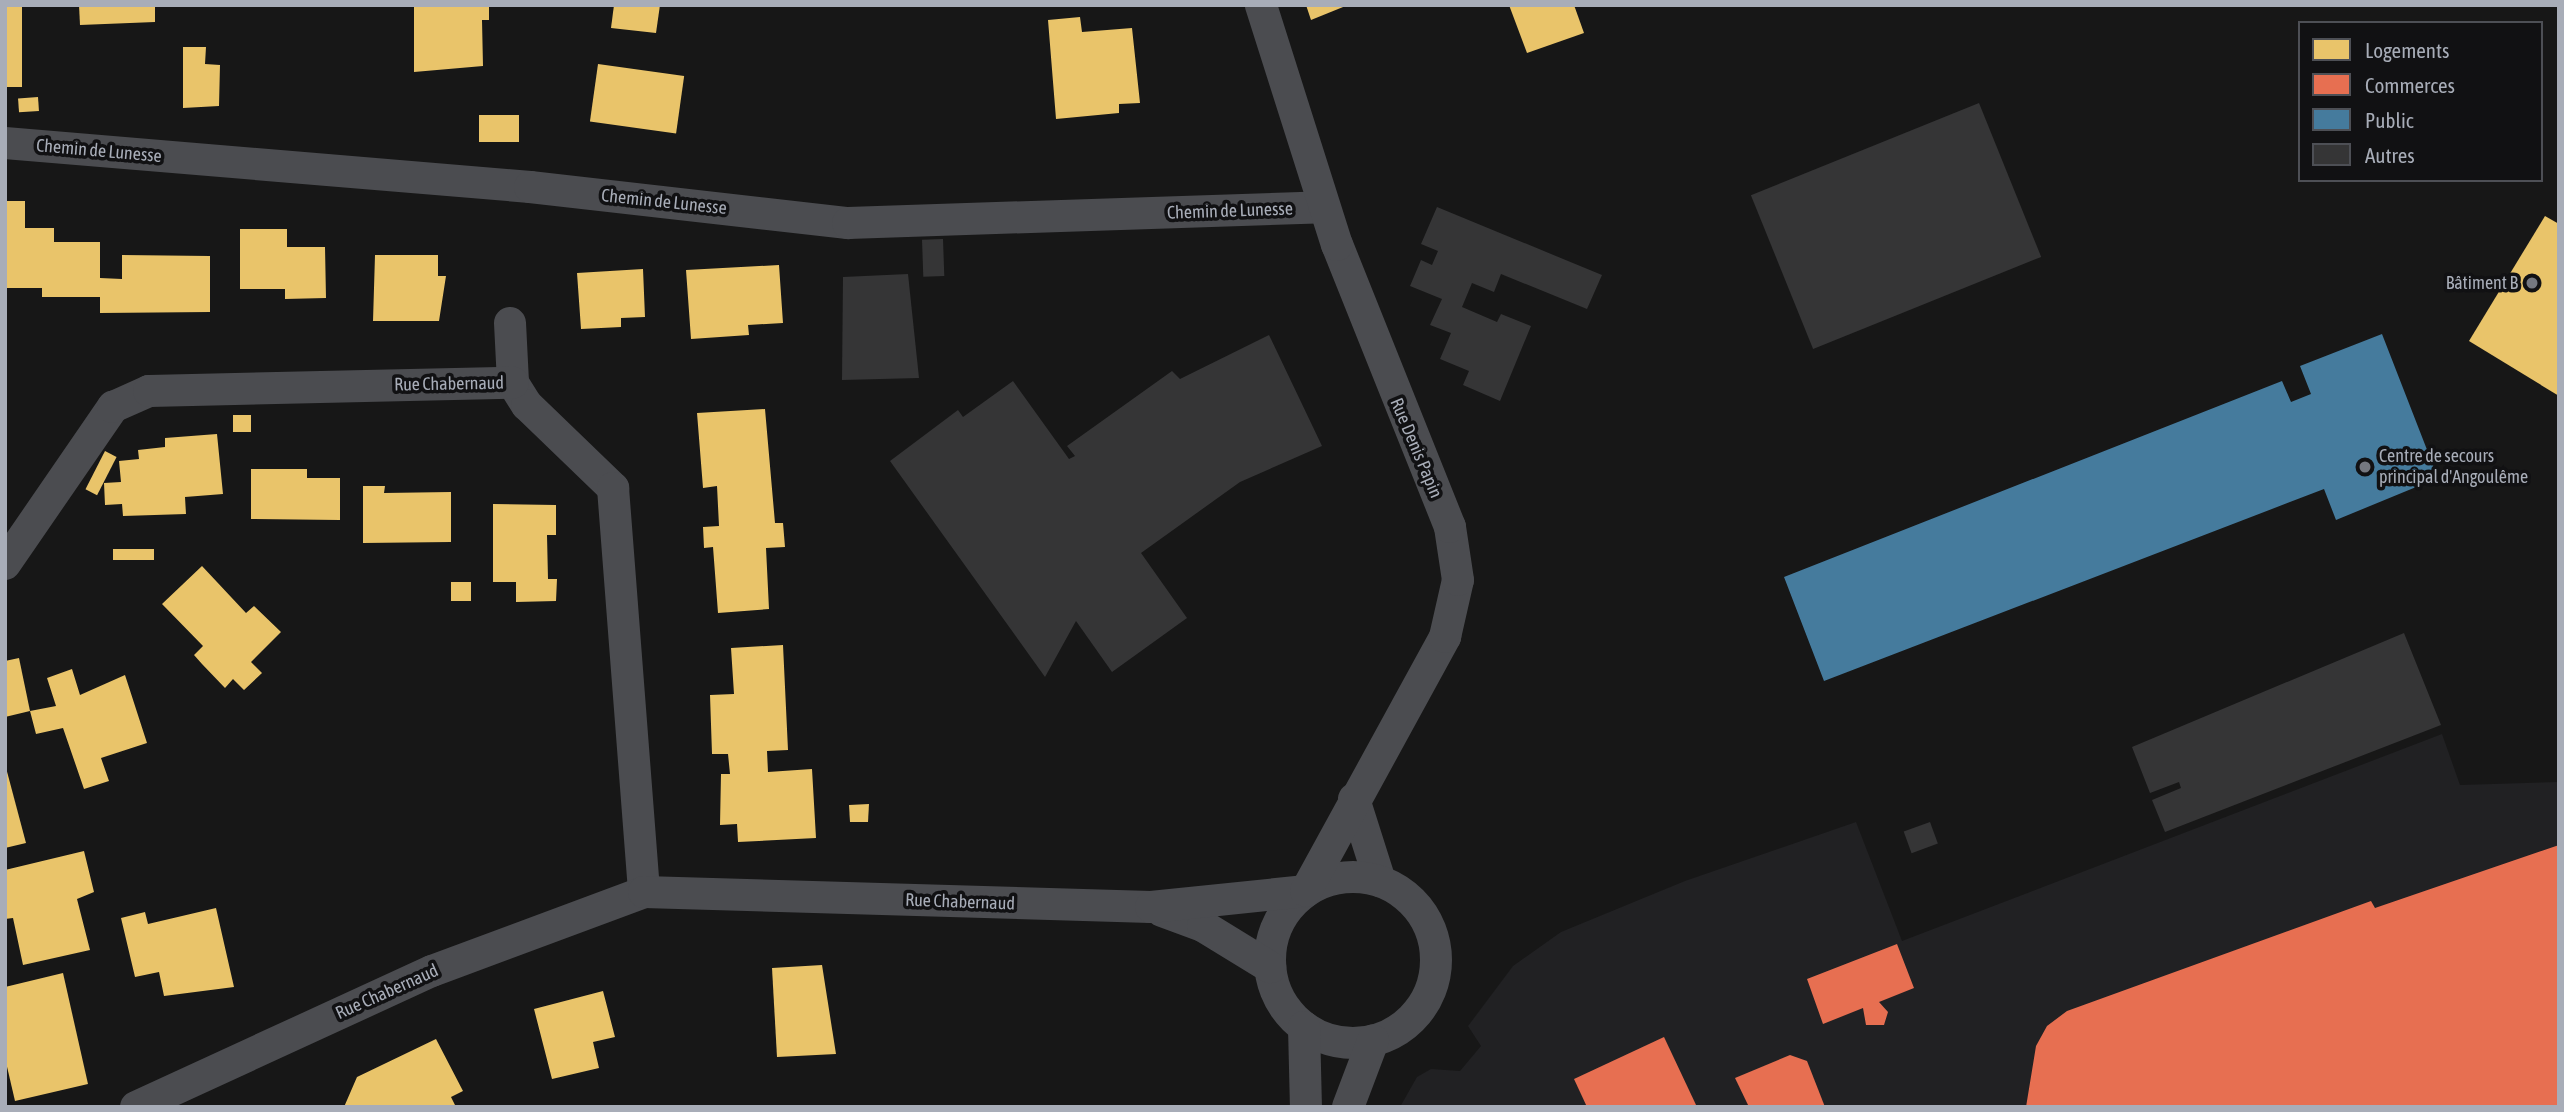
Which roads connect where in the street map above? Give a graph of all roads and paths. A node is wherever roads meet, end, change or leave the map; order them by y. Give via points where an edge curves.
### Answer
1 (1261, 5) edge
2 (5, 143) edge
3 (1324, 207) junction
4 (510, 323) dead end
5 (513, 383) junction
6 (5, 564) edge
7 (1354, 799) junction
8 (1380, 881) junction
9 (1306, 891) junction
10 (644, 892) junction
11 (1151, 907) junction
12 (1270, 967) junction
13 (1304, 1027) junction
14 (1373, 1041) junction
15 (136, 1107) edge
16 (1306, 1107) edge
17 (1348, 1107) edge

1 - 3 street, Rue Denis Papin
2 - 3 street, Chemin de Lunesse via 479,183 848,223
3 - 7 street, Rue Denis Papin via 1387,381 1450,527 1458,580 1445,637
4 - 5 street
5 - 6 street, Rue Chabernaud via 149,391 113,407
5 - 10 street, Rue Chabernaud via 527,405 613,488
7 - 8 street
7 - 9 street, Rue Denis Papin
8 - 9 street via 1329,880
8 - 14 street via 1422,913 1436,964 1417,1013
9 - 11 street
9 - 12 street via 1279,921
10 - 11 street, Rue Chabernaud
10 - 15 street, Rue Chabernaud via 432,971
11 - 12 street via 1203,926
12 - 13 street via 1275,990
13 - 14 street via 1349,1044
13 - 16 street
14 - 17 street

